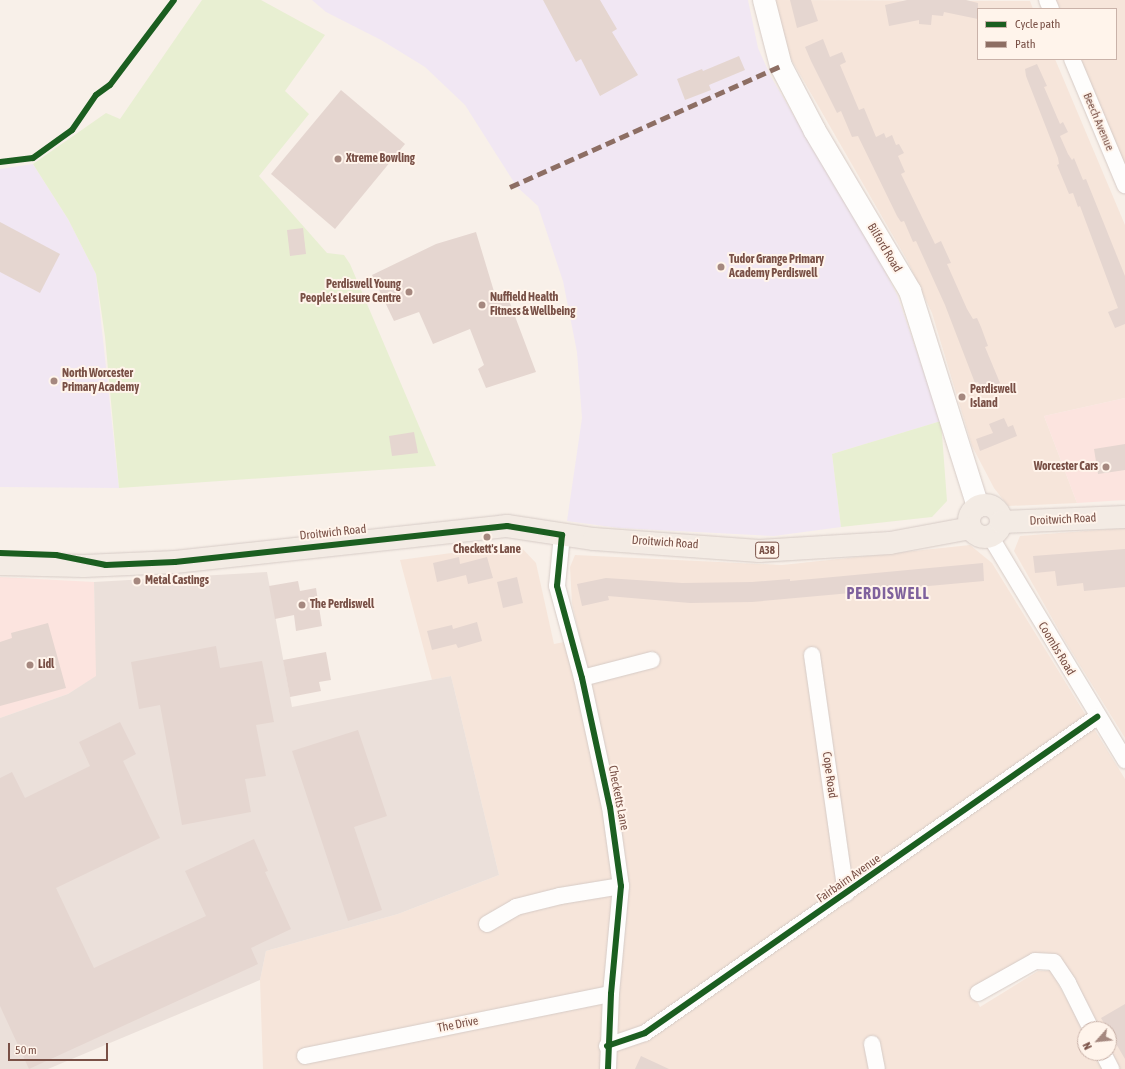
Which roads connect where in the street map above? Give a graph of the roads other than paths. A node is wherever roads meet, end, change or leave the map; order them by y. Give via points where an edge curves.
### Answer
1 (764, 0) edge
2 (1072, 60) edge
3 (1125, 185) edge
4 (1125, 517) edge
5 (987, 529) junction
6 (562, 534) junction
7 (0, 564) edge
8 (812, 655) dead end
9 (652, 660) dead end
10 (582, 678) junction
11 (1097, 717) junction
12 (1125, 760) edge
13 (622, 886) junction
14 (846, 894) junction
15 (487, 924) dead end
16 (978, 993) dead end
17 (610, 994) junction
18 (1087, 1021) edge
19 (872, 1044) dead end
20 (607, 1046) junction
21 (305, 1056) dead end
22 (608, 1069) edge
23 (877, 1069) edge

1 - 5 main road, Bilford Road via 780,66 815,131 910,291 978,507 988,505 994,508
2 - 3 street, Beech Avenue
4 - 5 main road, Droitwich Road / A38
5 - 6 main road, Droitwich Road / A38 via 890,543 758,551
5 - 11 street, Coombs Road
6 - 7 main road, Droitwich Road / A38 via 507,526 175,562 84,566
6 - 10 street, Checketts Lane via 557,586
8 - 14 street, Cope Road
9 - 10 street
10 - 13 street, Checketts Lane via 610,807
11 - 12 street, Coombs Road
11 - 14 street, Fairbairn Avenue
13 - 15 street via 560,896 516,907
13 - 17 street, Checketts Lane
14 - 20 street, Fairbairn Avenue via 645,1033
16 - 18 street via 1035,961 1054,962
17 - 20 street, Checketts Lane
17 - 21 street, The Drive
19 - 23 street
20 - 22 street, Checketts Lane

